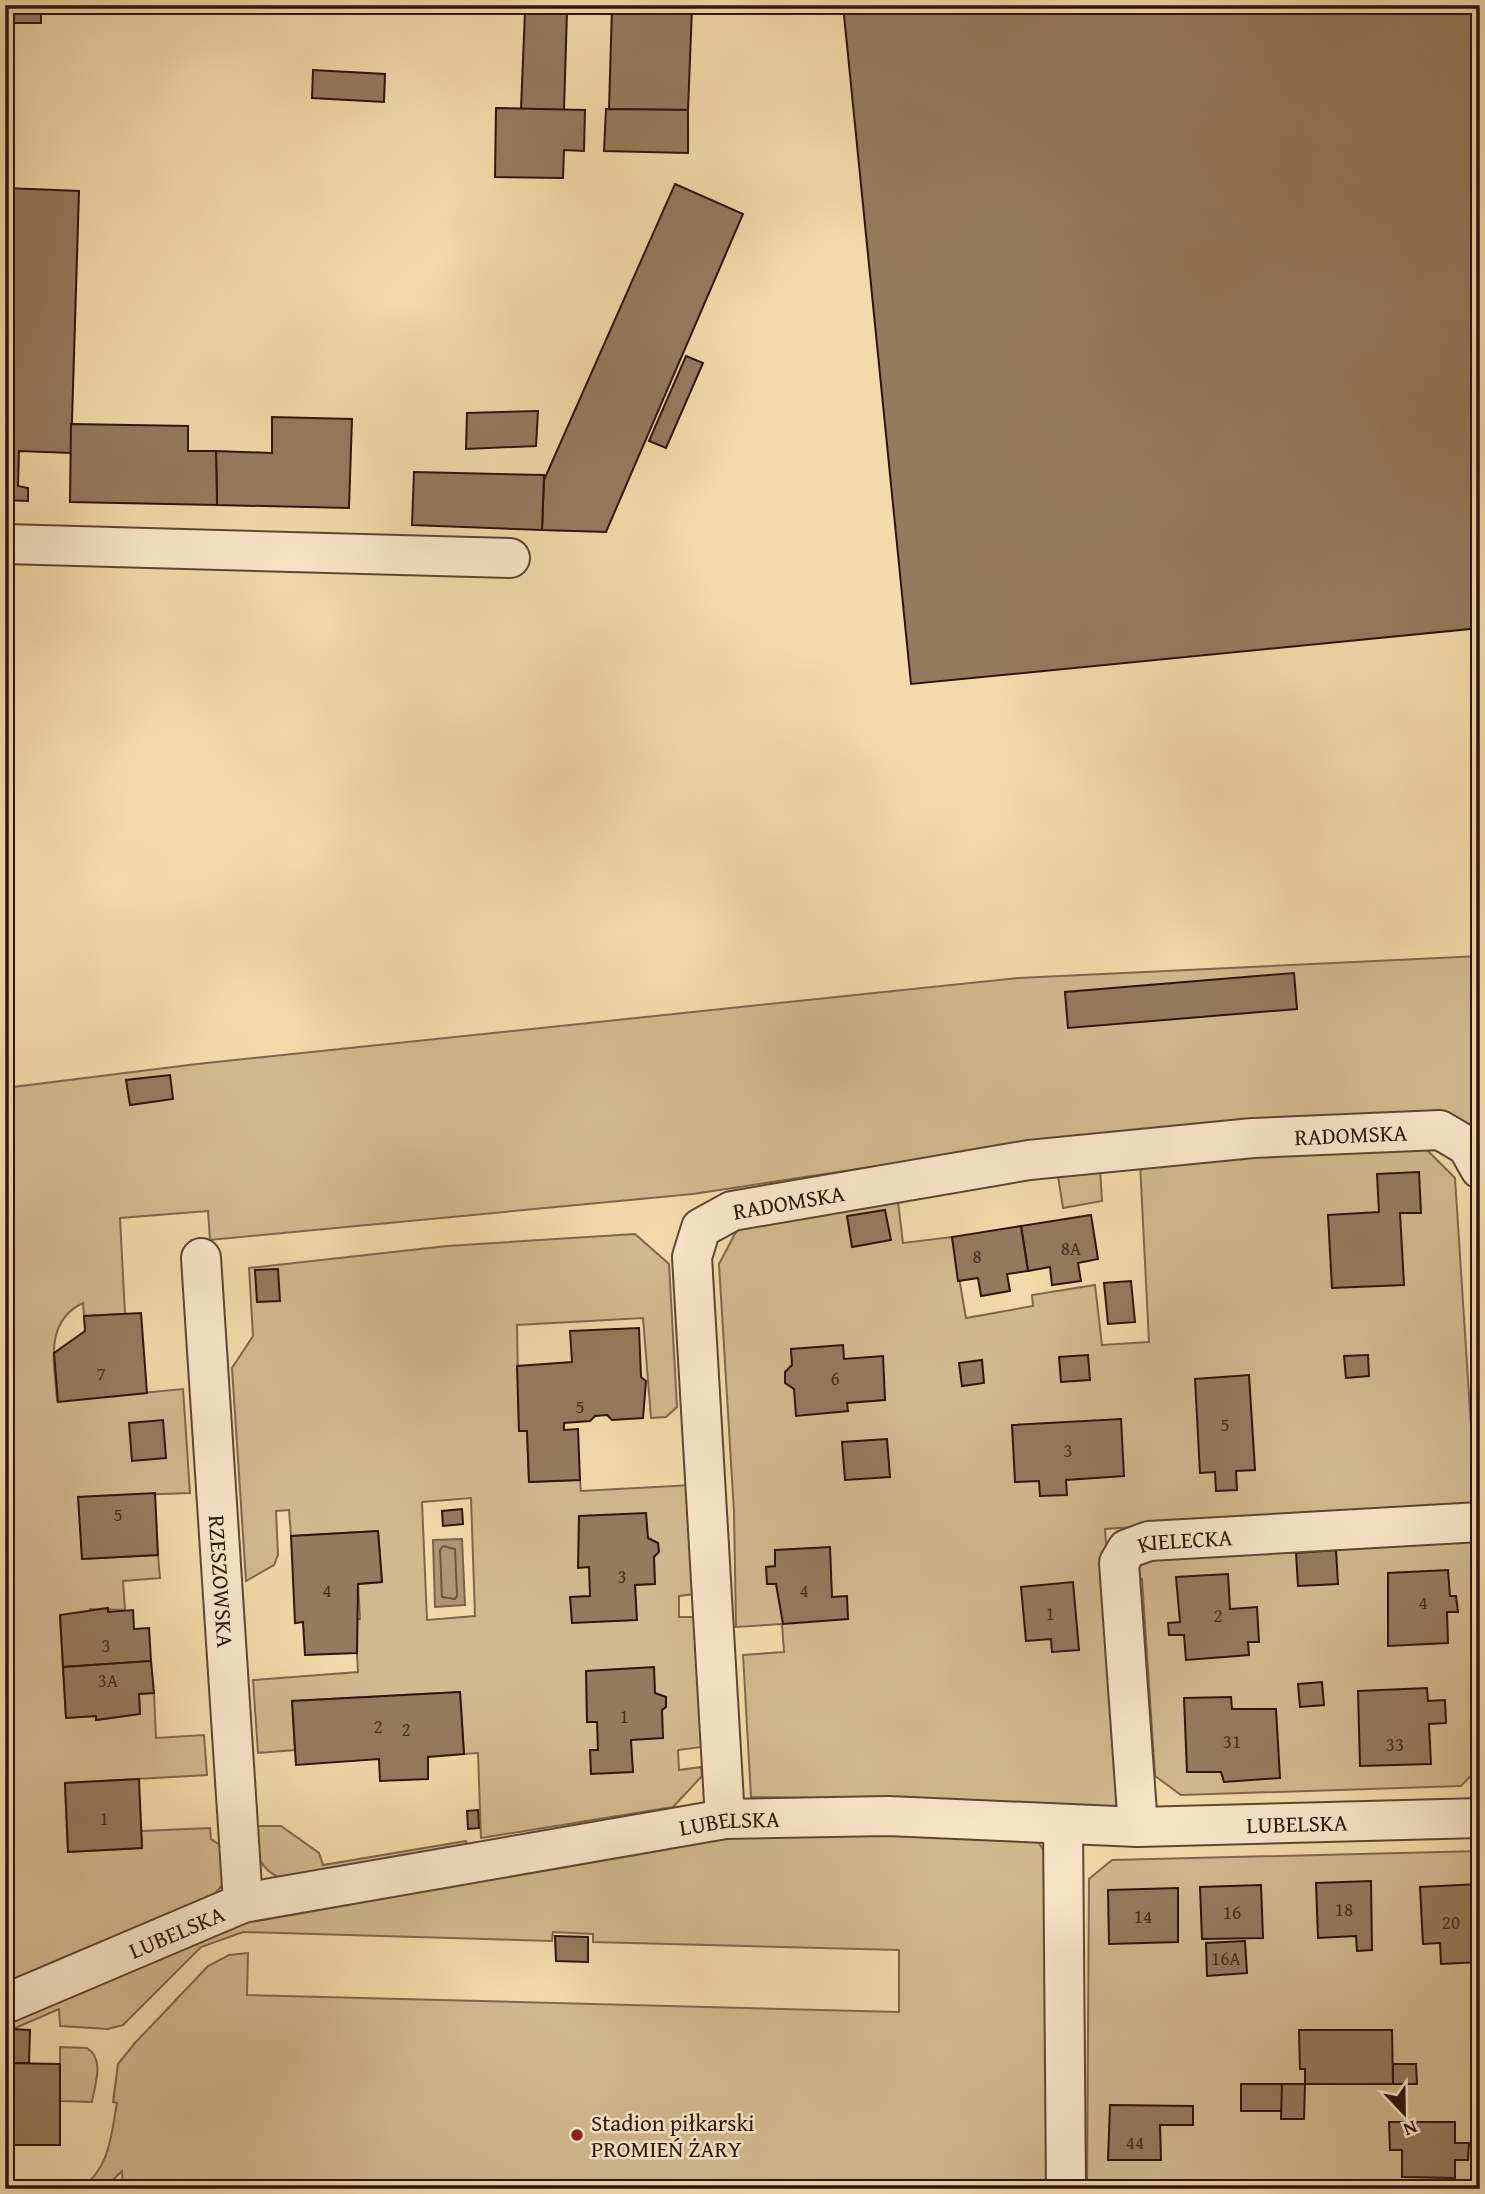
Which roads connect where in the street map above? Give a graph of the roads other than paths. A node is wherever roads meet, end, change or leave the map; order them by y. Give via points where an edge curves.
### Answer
1 (5, 544) edge
2 (510, 558) dead end
3 (1474, 1157) edge
4 (201, 1258) dead end
5 (1480, 1521) edge
6 (1480, 1818) edge
7 (725, 1819) junction
8 (1063, 1826) junction
9 (1138, 1827) junction
10 (243, 1903) junction
11 (5, 2004) edge
12 (1066, 2189) edge

1 - 2 street
3 - 7 street, RADOMSKA via 1440,1130 1253,1139 1030,1160 732,1211 701,1228 692,1257
4 - 10 street, RZESZOWSKA
5 - 9 street, KIELECKA via 1160,1540 1127,1549 1119,1563
6 - 9 street, LUBELSKA
7 - 8 street, LUBELSKA via 888,1816
7 - 10 street, LUBELSKA
8 - 9 street, LUBELSKA
8 - 12 street
10 - 11 street, LUBELSKA

